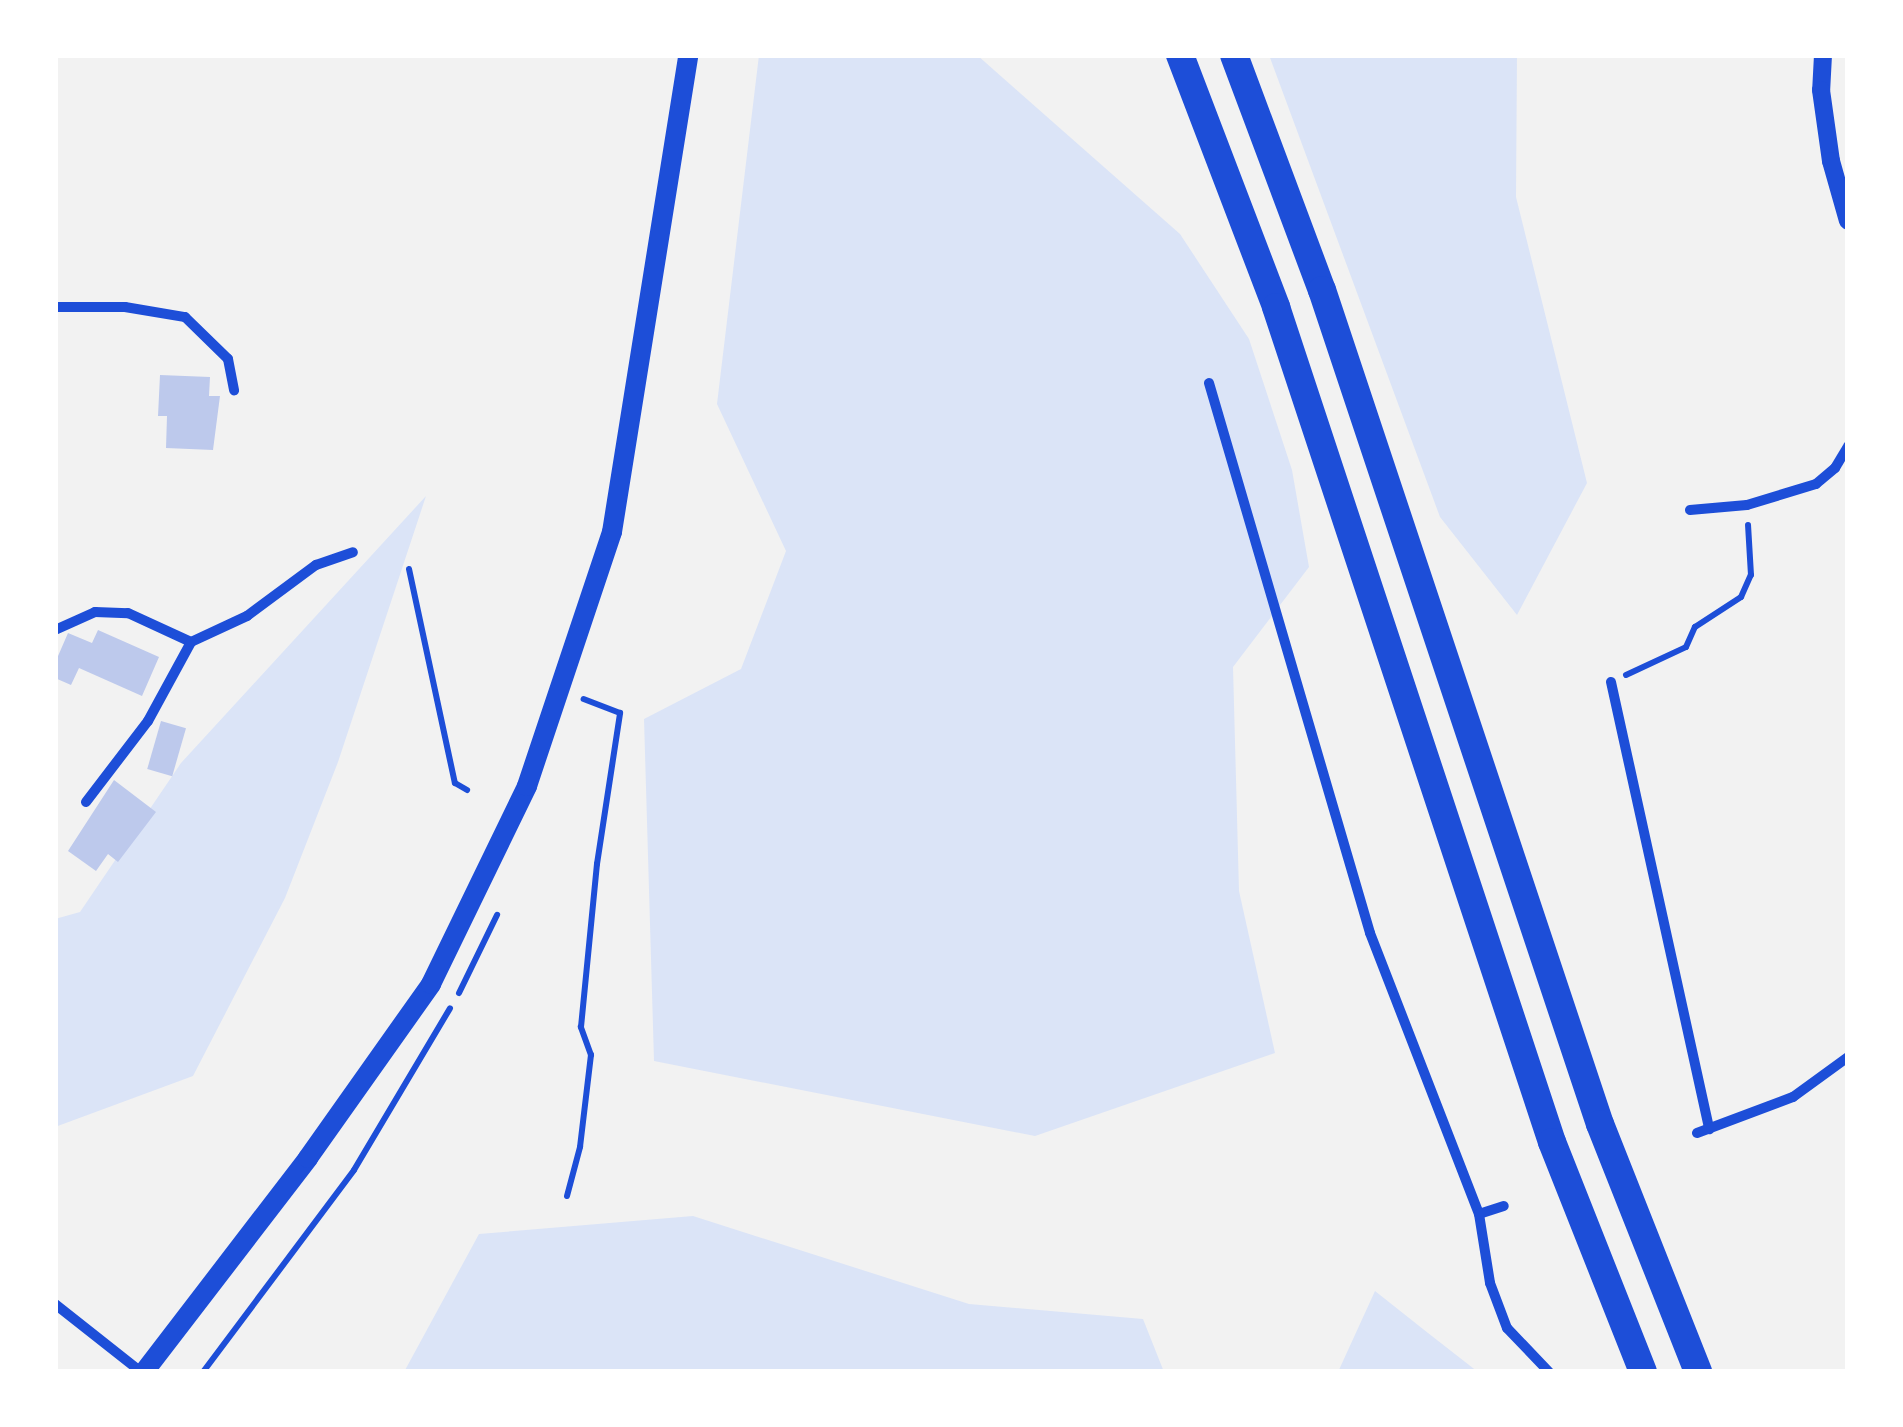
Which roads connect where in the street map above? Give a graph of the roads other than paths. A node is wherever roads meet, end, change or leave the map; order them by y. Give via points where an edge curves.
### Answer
1 (688, 55) edge
2 (1180, 55) edge
3 (1234, 55) edge
4 (1823, 55) edge
5 (1848, 221) edge
6 (55, 307) edge
7 (1209, 383) dead end
8 (234, 390) dead end
9 (1848, 446) edge
10 (1690, 510) dead end
11 (353, 552) dead end
12 (55, 630) edge
13 (191, 642) junction
14 (1611, 682) road end
15 (86, 802) dead end
16 (1848, 1058) edge
17 (1504, 1206) dead end
18 (1479, 1214) junction
19 (55, 1304) edge
20 (142, 1372) edge
21 (1549, 1372) edge
22 (1643, 1372) edge
23 (1698, 1372) edge

1 - 20 main road via 612,532 526,786 431,984 308,1158
2 - 22 highway via 1276,307 1552,1142
3 - 23 highway via 1322,290 1600,1124
4 - 5 street via 1830,160
6 - 8 street via 124,307 185,317 228,359
7 - 18 street via 1370,933
9 - 10 street via 1816,484 1746,505
11 - 13 street via 316,565 247,616
12 - 13 street via 95,612 128,612
13 - 15 street via 148,721
14 - 16 street via 1703,1131 1793,1097
17 - 18 street
18 - 21 street via 1490,1283 1507,1328
19 - 20 street

